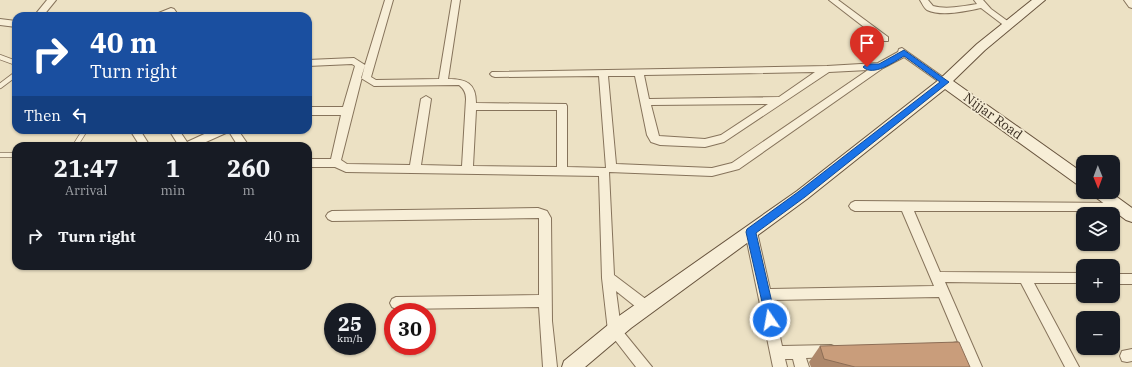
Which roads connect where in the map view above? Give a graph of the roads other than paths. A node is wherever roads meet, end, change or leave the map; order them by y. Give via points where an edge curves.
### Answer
1 (52, 0) edge
2 (389, 0) edge
3 (456, 0) edge
4 (832, 0) edge
5 (924, 0) edge
6 (1039, 0) edge
7 (1128, 0) edge
8 (982, 4) edge
9 (1132, 5) edge
10 (42, 12) edge
11 (0, 22) edge
12 (1012, 23) junction
13 (12, 24) edge
14 (885, 38) dead end
15 (0, 57) edge
16 (12, 62) edge
17 (312, 62) edge
18 (880, 66) junction
19 (827, 69) junction
20 (639, 72) junction
21 (603, 73) junction
22 (495, 74) dead end
23 (12, 77) edge
24 (443, 82) junction
25 (945, 82) junction
26 (0, 86) edge
27 (426, 99) dead end
28 (780, 100) junction
29 (645, 102) junction
30 (471, 107) junction
31 (312, 111) edge
32 (346, 111) junction
33 (214, 134) edge
34 (196, 142) edge
35 (0, 155) edge
36 (12, 155) edge
37 (312, 163) edge
38 (337, 163) junction
39 (415, 169) junction
40 (467, 170) junction
41 (562, 172) junction
42 (1076, 176) edge
43 (1109, 199) edge
44 (854, 206) dead end
45 (906, 206) junction
46 (1128, 212) edge
47 (332, 216) dead end
48 (751, 232) junction
49 (936, 277) junction
50 (608, 278) junction
51 (1025, 278) junction
52 (1076, 278) edge
53 (1120, 279) edge
54 (1132, 279) edge
55 (943, 291) junction
56 (765, 294) junction
57 (546, 302) junction
58 (396, 303) dead end
59 (646, 307) junction
60 (615, 331) junction
61 (967, 348) junction
62 (932, 349) edge
63 (845, 351) edge
64 (798, 352) junction
65 (777, 353) junction
66 (550, 367) edge
67 (572, 367) edge
68 (646, 367) edge
69 (780, 367) edge
70 (802, 367) edge
71 (975, 367) edge
72 (1072, 367) edge

1 - 10 street
2 - 24 street via 366,78 374,83
3 - 24 street
4 - 14 street
5 - 8 street via 928,6 936,9 969,8
6 - 12 street
7 - 9 street
8 - 12 street via 993,15
11 - 13 street
12 - 25 street via 981,47
15 - 16 lane
17 - 32 street via 358,62 360,65
18 - 19 street
18 - 21 street via 735,166 712,172 611,168
18 - 25 street, Nijjar Road via 903,52
19 - 20 street
19 - 28 street
20 - 21 street
20 - 29 street
21 - 22 street
23 - 26 lane
24 - 30 street via 461,82 468,87 472,95
25 - 42 street, Nijjar Road
25 - 48 street
27 - 39 street
28 - 29 street
28 - 29 street via 724,138 705,142 656,139 652,135
30 - 40 street
30 - 41 street via 562,106
31 - 32 street
32 - 38 street
33 - 34 street
35 - 36 lane
37 - 38 street
38 - 39 street via 346,168
39 - 40 street
40 - 41 street
41 - 50 street via 604,172
43 - 46 street
44 - 45 street
45 - 46 street
45 - 49 street
47 - 57 street via 543,214
48 - 56 street
48 - 59 street
49 - 51 street
49 - 55 street
50 - 59 street
50 - 60 street
51 - 52 street
51 - 72 street
53 - 54 street
55 - 56 street
55 - 61 street
56 - 65 street
57 - 58 street
57 - 66 street
59 - 60 street
60 - 67 street
60 - 68 street
61 - 62 street
61 - 71 street
63 - 64 street
64 - 65 street
64 - 70 street
65 - 69 street

